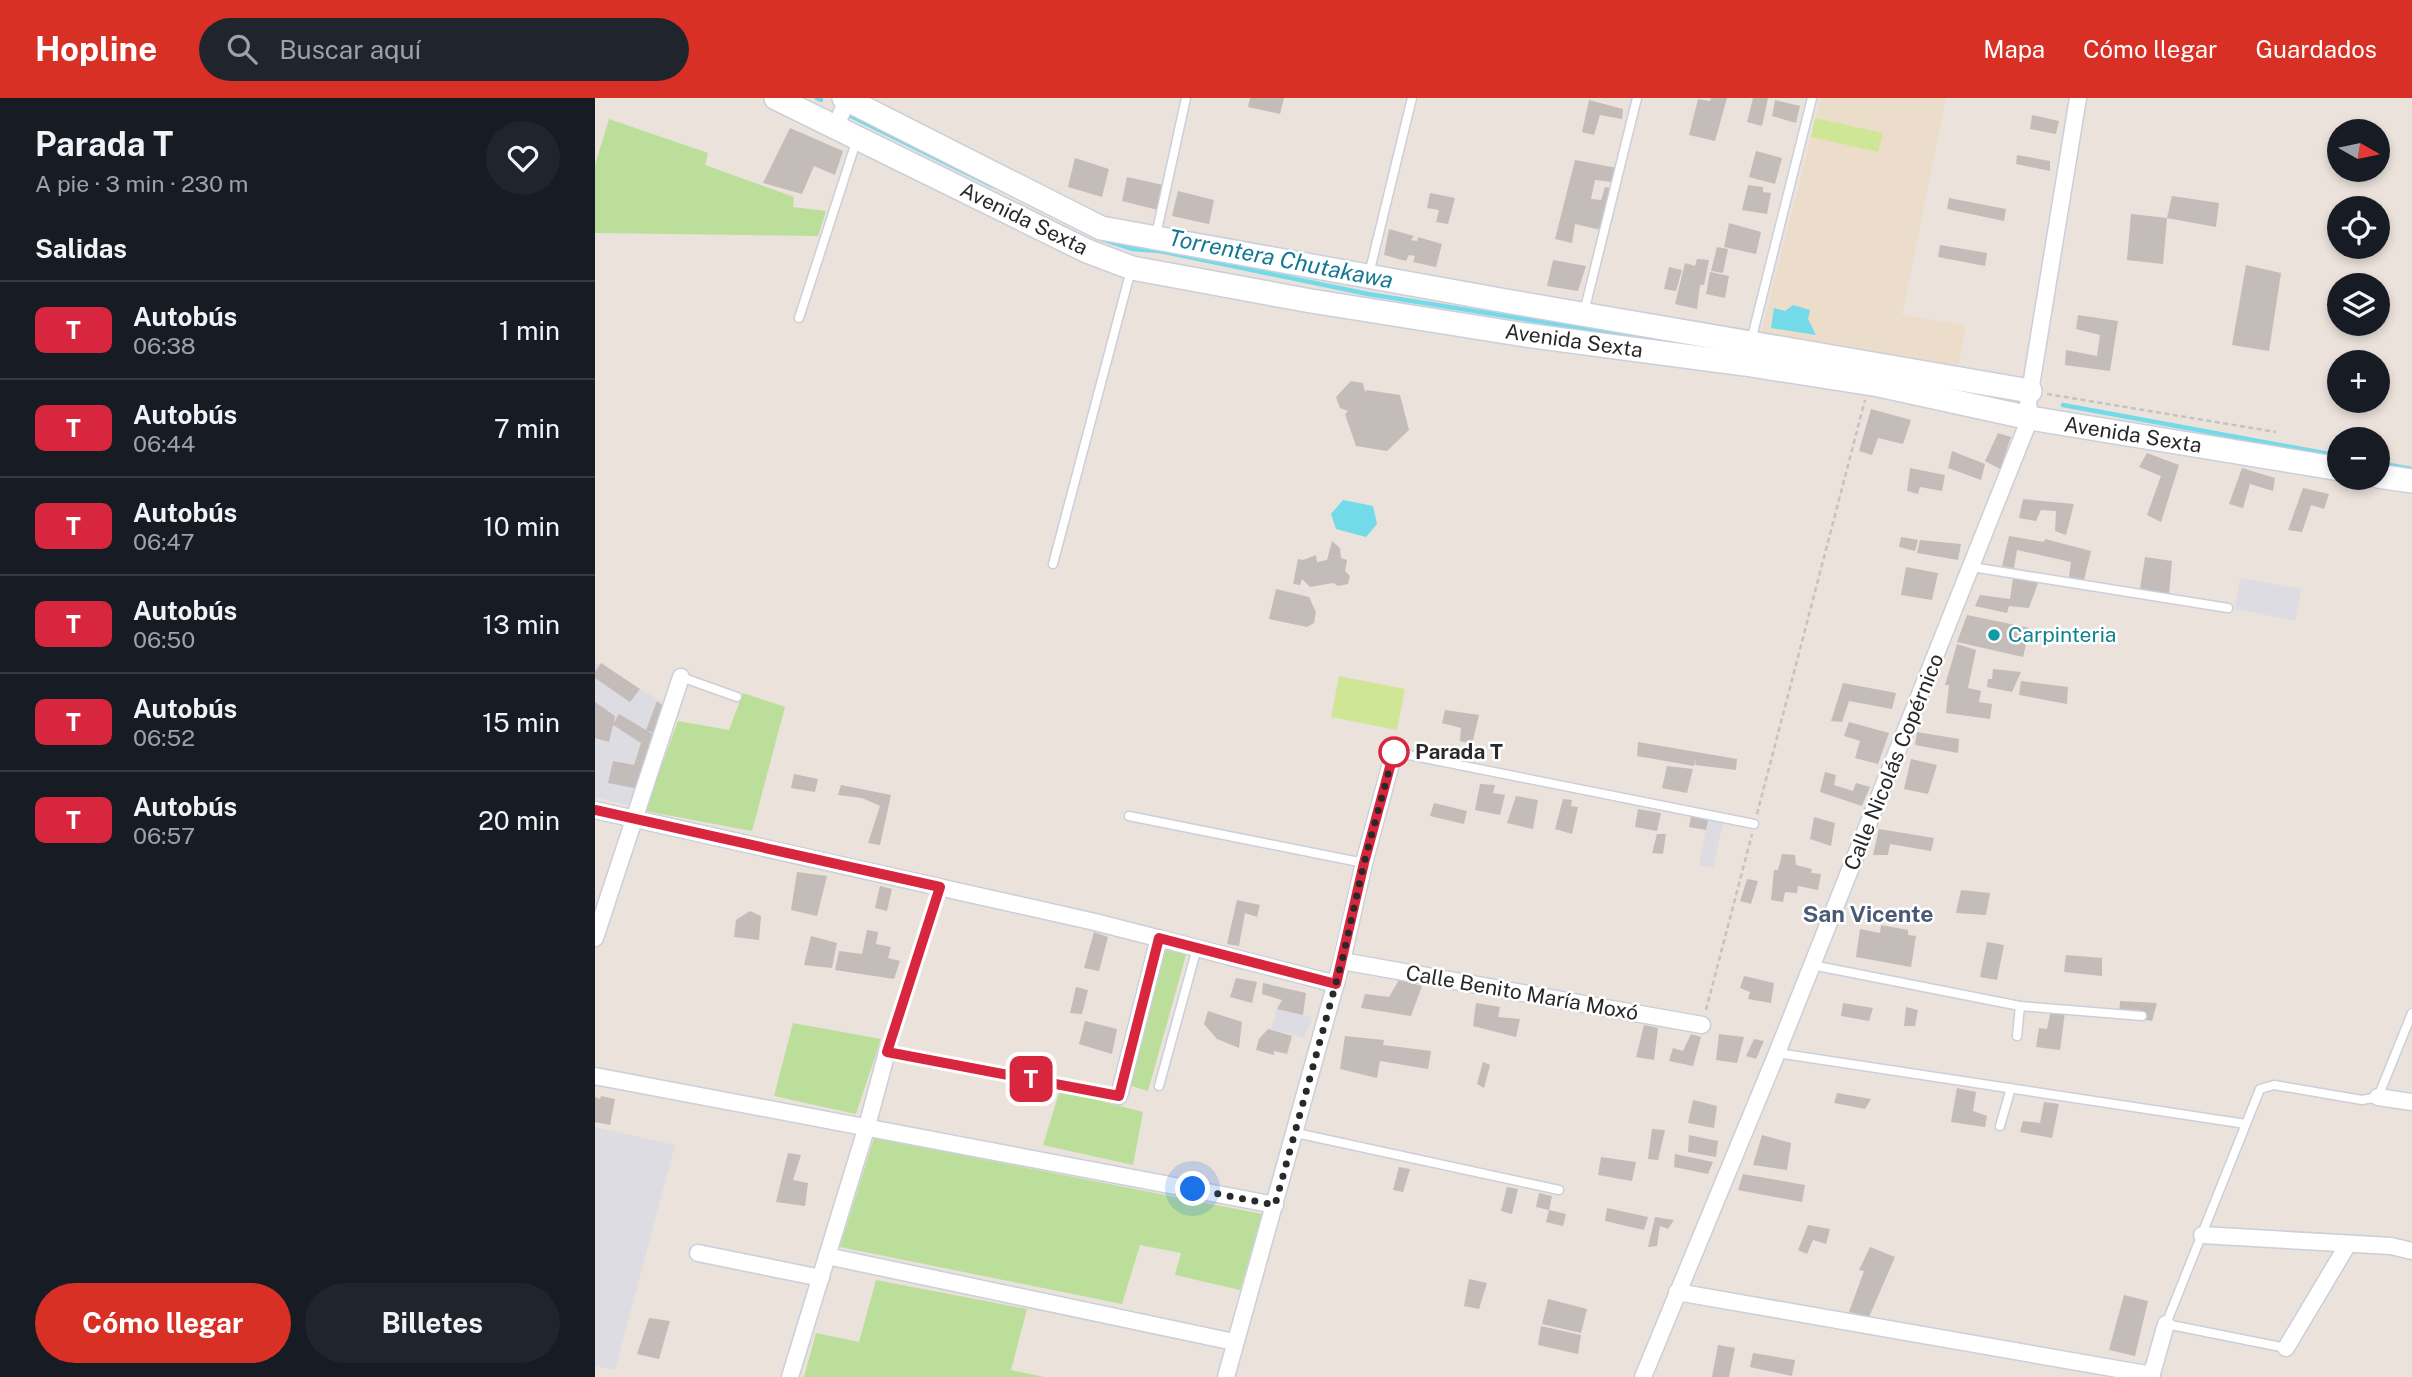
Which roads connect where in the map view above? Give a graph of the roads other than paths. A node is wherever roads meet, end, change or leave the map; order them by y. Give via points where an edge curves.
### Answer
1 (776, 98) edge
2 (1186, 98) edge
3 (1412, 98) edge
4 (1637, 98) edge
5 (1812, 98) edge
6 (2078, 98) edge
7 (843, 108) edge
8 (858, 137) junction
9 (1156, 237) junction
10 (1132, 268) junction
11 (1369, 277) junction
12 (1583, 314) junction
13 (799, 318) dead end
14 (1747, 356) junction
15 (2029, 404) junction
16 (2327, 466) edge
17 (2390, 478) edge
18 (2412, 481) edge
19 (1053, 564) dead end
20 (1972, 567) junction
21 (2228, 608) dead end
22 (681, 677) joint
23 (737, 697) dead end
24 (1394, 752) joint
25 (595, 810) edge
26 (1129, 816) dead end
27 (632, 820) junction
28 (1755, 824) road end
29 (1364, 863) junction
30 (940, 887) junction
31 (595, 938) edge
32 (1159, 938) junction
33 (1197, 948) junction
34 (1342, 961) junction
35 (1812, 965) junction
36 (1336, 984) junction
37 (2020, 1006) junction
38 (2412, 1013) edge
39 (2142, 1016) dead end
40 (1702, 1025) road end
41 (2017, 1036) dead end
42 (887, 1052) junction
43 (1777, 1053) junction
44 (595, 1076) edge
45 (1160, 1086) dead end
46 (2011, 1088) junction
47 (1119, 1096) joint
48 (2378, 1097) junction
49 (2412, 1102) edge
50 (2246, 1124) junction
51 (867, 1126) junction
52 (2000, 1126) dead end
53 (1296, 1133) junction
54 (1559, 1190) dead end
55 (1275, 1205) junction
56 (2202, 1235) junction
57 (2348, 1244) junction
58 (2412, 1251) edge
59 (698, 1252) dead end
60 (827, 1256) junction
61 (821, 1278) junction
62 (1677, 1292) junction
63 (2166, 1324) junction
64 (1234, 1342) junction
65 (2286, 1348) joint
66 (2152, 1376) edge
67 (790, 1377) edge
68 (1226, 1377) edge
69 (1643, 1377) edge

1 - 7 street, Avenida Sexta
2 - 9 lane
3 - 11 lane
4 - 12 lane
5 - 14 lane
6 - 15 street, Calle Nicolás Copérnico
7 - 8 street, Avenida Sexta
7 - 9 street, Avenida Sexta via 1101,228
8 - 10 street, Avenida Sexta via 1087,251
8 - 13 lane
9 - 11 street, Avenida Sexta
10 - 14 street, Avenida Sexta via 1525,335
10 - 19 lane
11 - 12 street, Avenida Sexta
12 - 14 street, Avenida Sexta
14 - 15 street, Avenida Sexta
14 - 15 street, Avenida Sexta via 1870,384
15 - 16 street, Avenida Sexta
15 - 20 street, Calle Nicolás Copérnico
17 - 18 street
20 - 21 lane
20 - 35 street, Calle Nicolás Copérnico
22 - 23 lane
22 - 27 street
24 - 28 lane
24 - 29 street
25 - 27 street
26 - 29 lane
27 - 30 street
27 - 31 street
29 - 34 street
30 - 32 street
30 - 42 lane
32 - 33 street
32 - 47 street
33 - 36 street
33 - 45 lane
34 - 36 street
34 - 40 street, Calle Benito María Moxó
35 - 37 lane
35 - 43 street, Calle Nicolás Copérnico
36 - 53 street
37 - 39 lane
37 - 41 lane
38 - 48 lane
42 - 47 lane
42 - 51 street
43 - 46 lane
43 - 62 street, Calle Nicolás Copérnico
44 - 51 street
46 - 50 lane
46 - 52 lane
48 - 49 street
48 - 50 lane via 2362,1100 2274,1085 2260,1089
50 - 56 lane
51 - 55 street
51 - 60 street
53 - 54 lane
53 - 55 street
55 - 64 street
56 - 57 street
56 - 63 lane
57 - 58 street
57 - 65 street
59 - 61 street
60 - 61 street
60 - 64 street
61 - 67 street
62 - 66 street
62 - 69 street, Calle Nicolás Copérnico
63 - 65 lane
63 - 66 street
64 - 68 street

